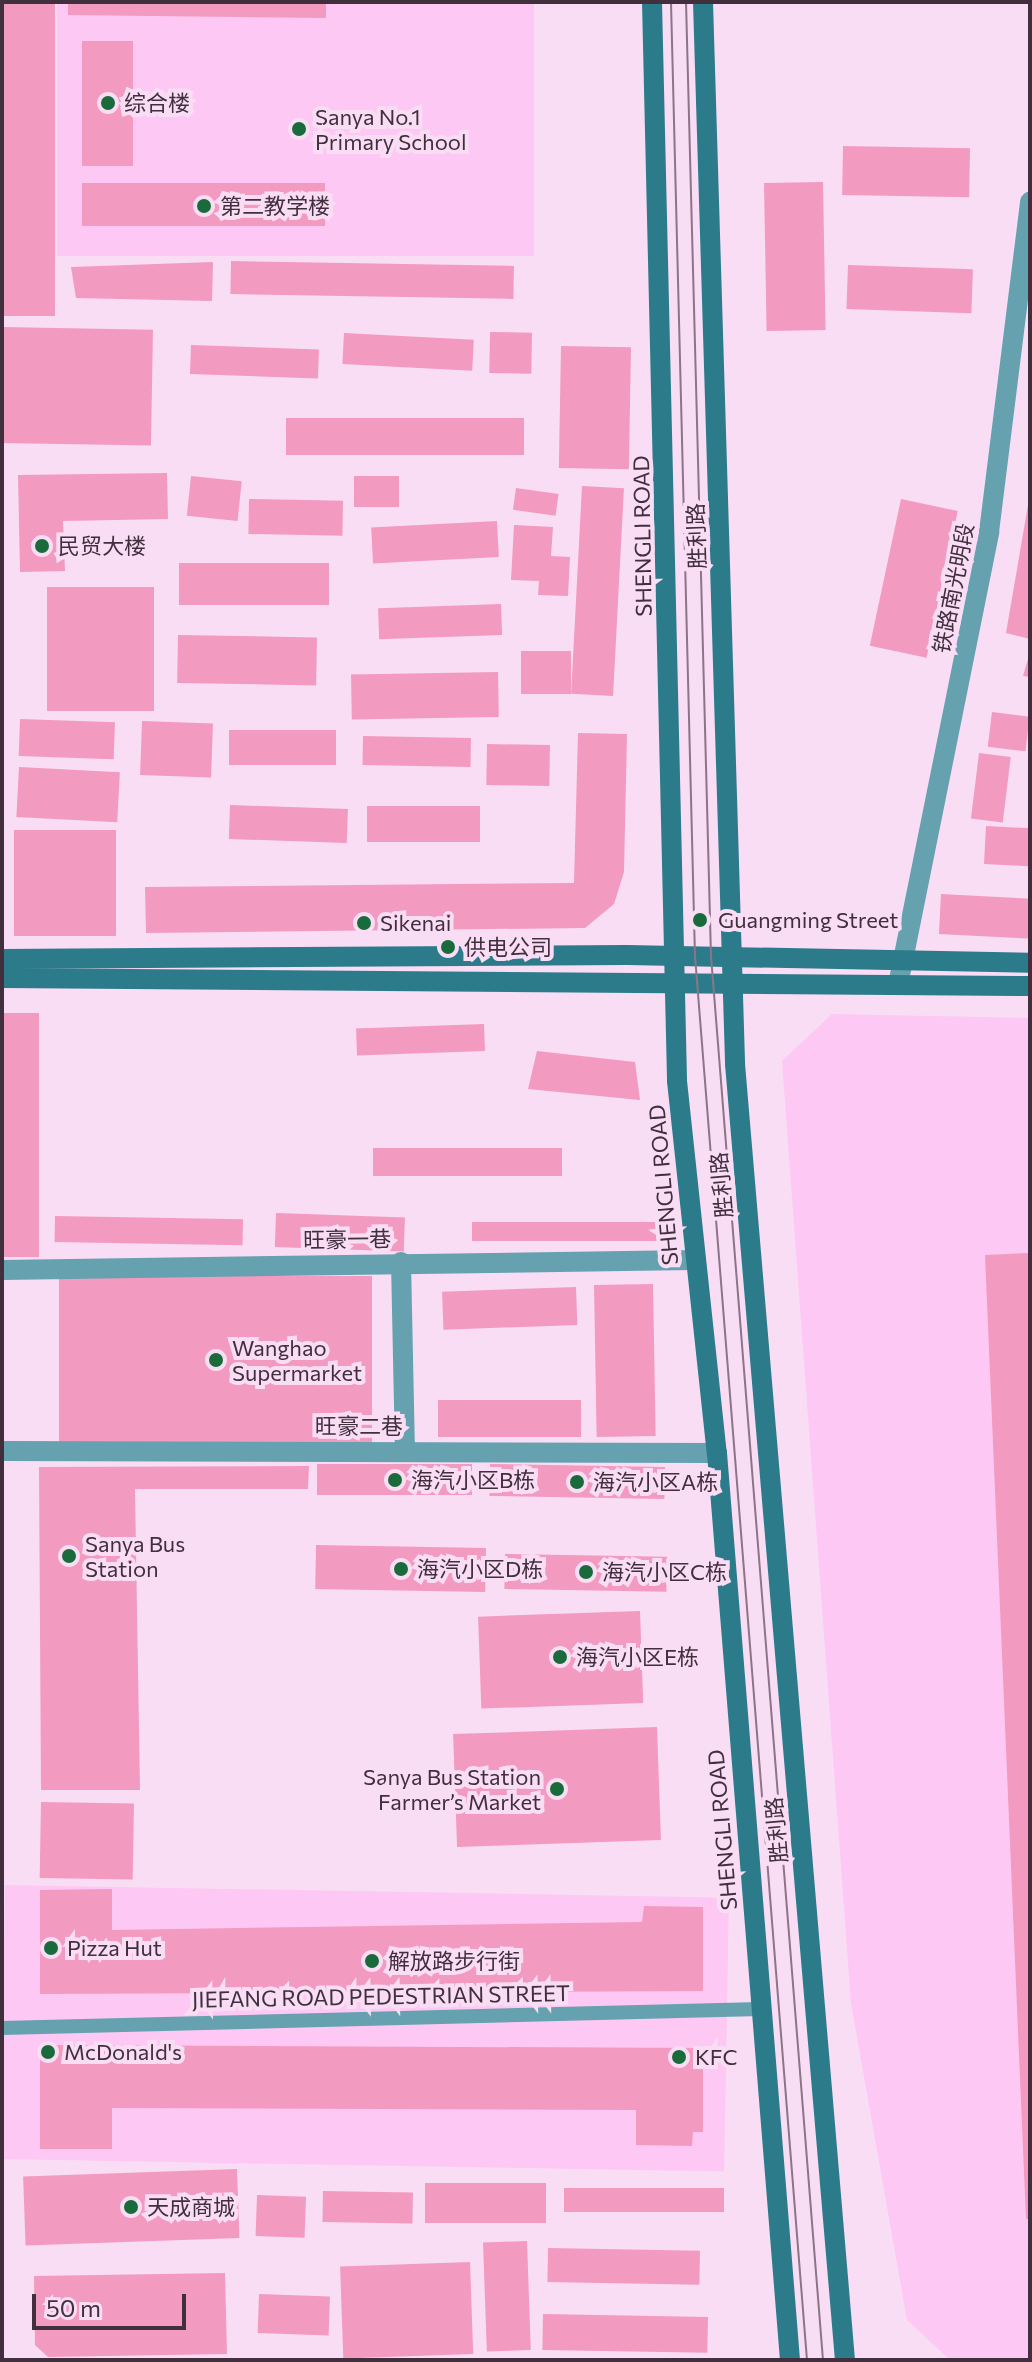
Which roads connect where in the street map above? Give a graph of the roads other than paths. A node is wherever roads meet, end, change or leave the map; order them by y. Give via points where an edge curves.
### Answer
1 (652, 2) edge
2 (703, 2) edge
3 (1030, 202) edge
4 (674, 956) junction
5 (732, 957) junction
6 (2, 959) edge
7 (904, 959) junction
8 (1030, 963) edge
9 (2, 978) edge
10 (899, 980) junction
11 (674, 981) junction
12 (733, 981) junction
13 (1030, 986) edge
14 (693, 1260) junction
15 (401, 1262) junction
16 (2, 1270) edge
17 (405, 1450) junction
18 (2, 1451) edge
19 (717, 1453) junction
20 (761, 2009) junction
21 (2, 2028) edge
22 (790, 2360) edge
23 (845, 2360) edge

1 - 4 main road, SHENGLI ROAD
2 - 5 main road, 胜利路
3 - 7 street, 铁路南光明段 via 989,532
4 - 5 main road
4 - 6 main road
4 - 11 main road, SHENGLI ROAD
5 - 7 main road
5 - 12 main road, 胜利路
7 - 8 main road
7 - 10 street, 铁路南光明段
9 - 11 main road
10 - 12 main road
10 - 13 main road
11 - 12 main road
11 - 14 main road, SHENGLI ROAD
12 - 23 main road, 胜利路
14 - 15 street, 旺豪一巷
14 - 19 main road, SHENGLI ROAD
15 - 16 street, 旺豪一巷
15 - 17 street
17 - 18 street, 旺豪二巷
17 - 19 street, 旺豪二巷
19 - 20 main road, SHENGLI ROAD
20 - 21 street, JIEFANG ROAD PEDESTRIAN STREET
20 - 22 main road, SHENGLI ROAD

